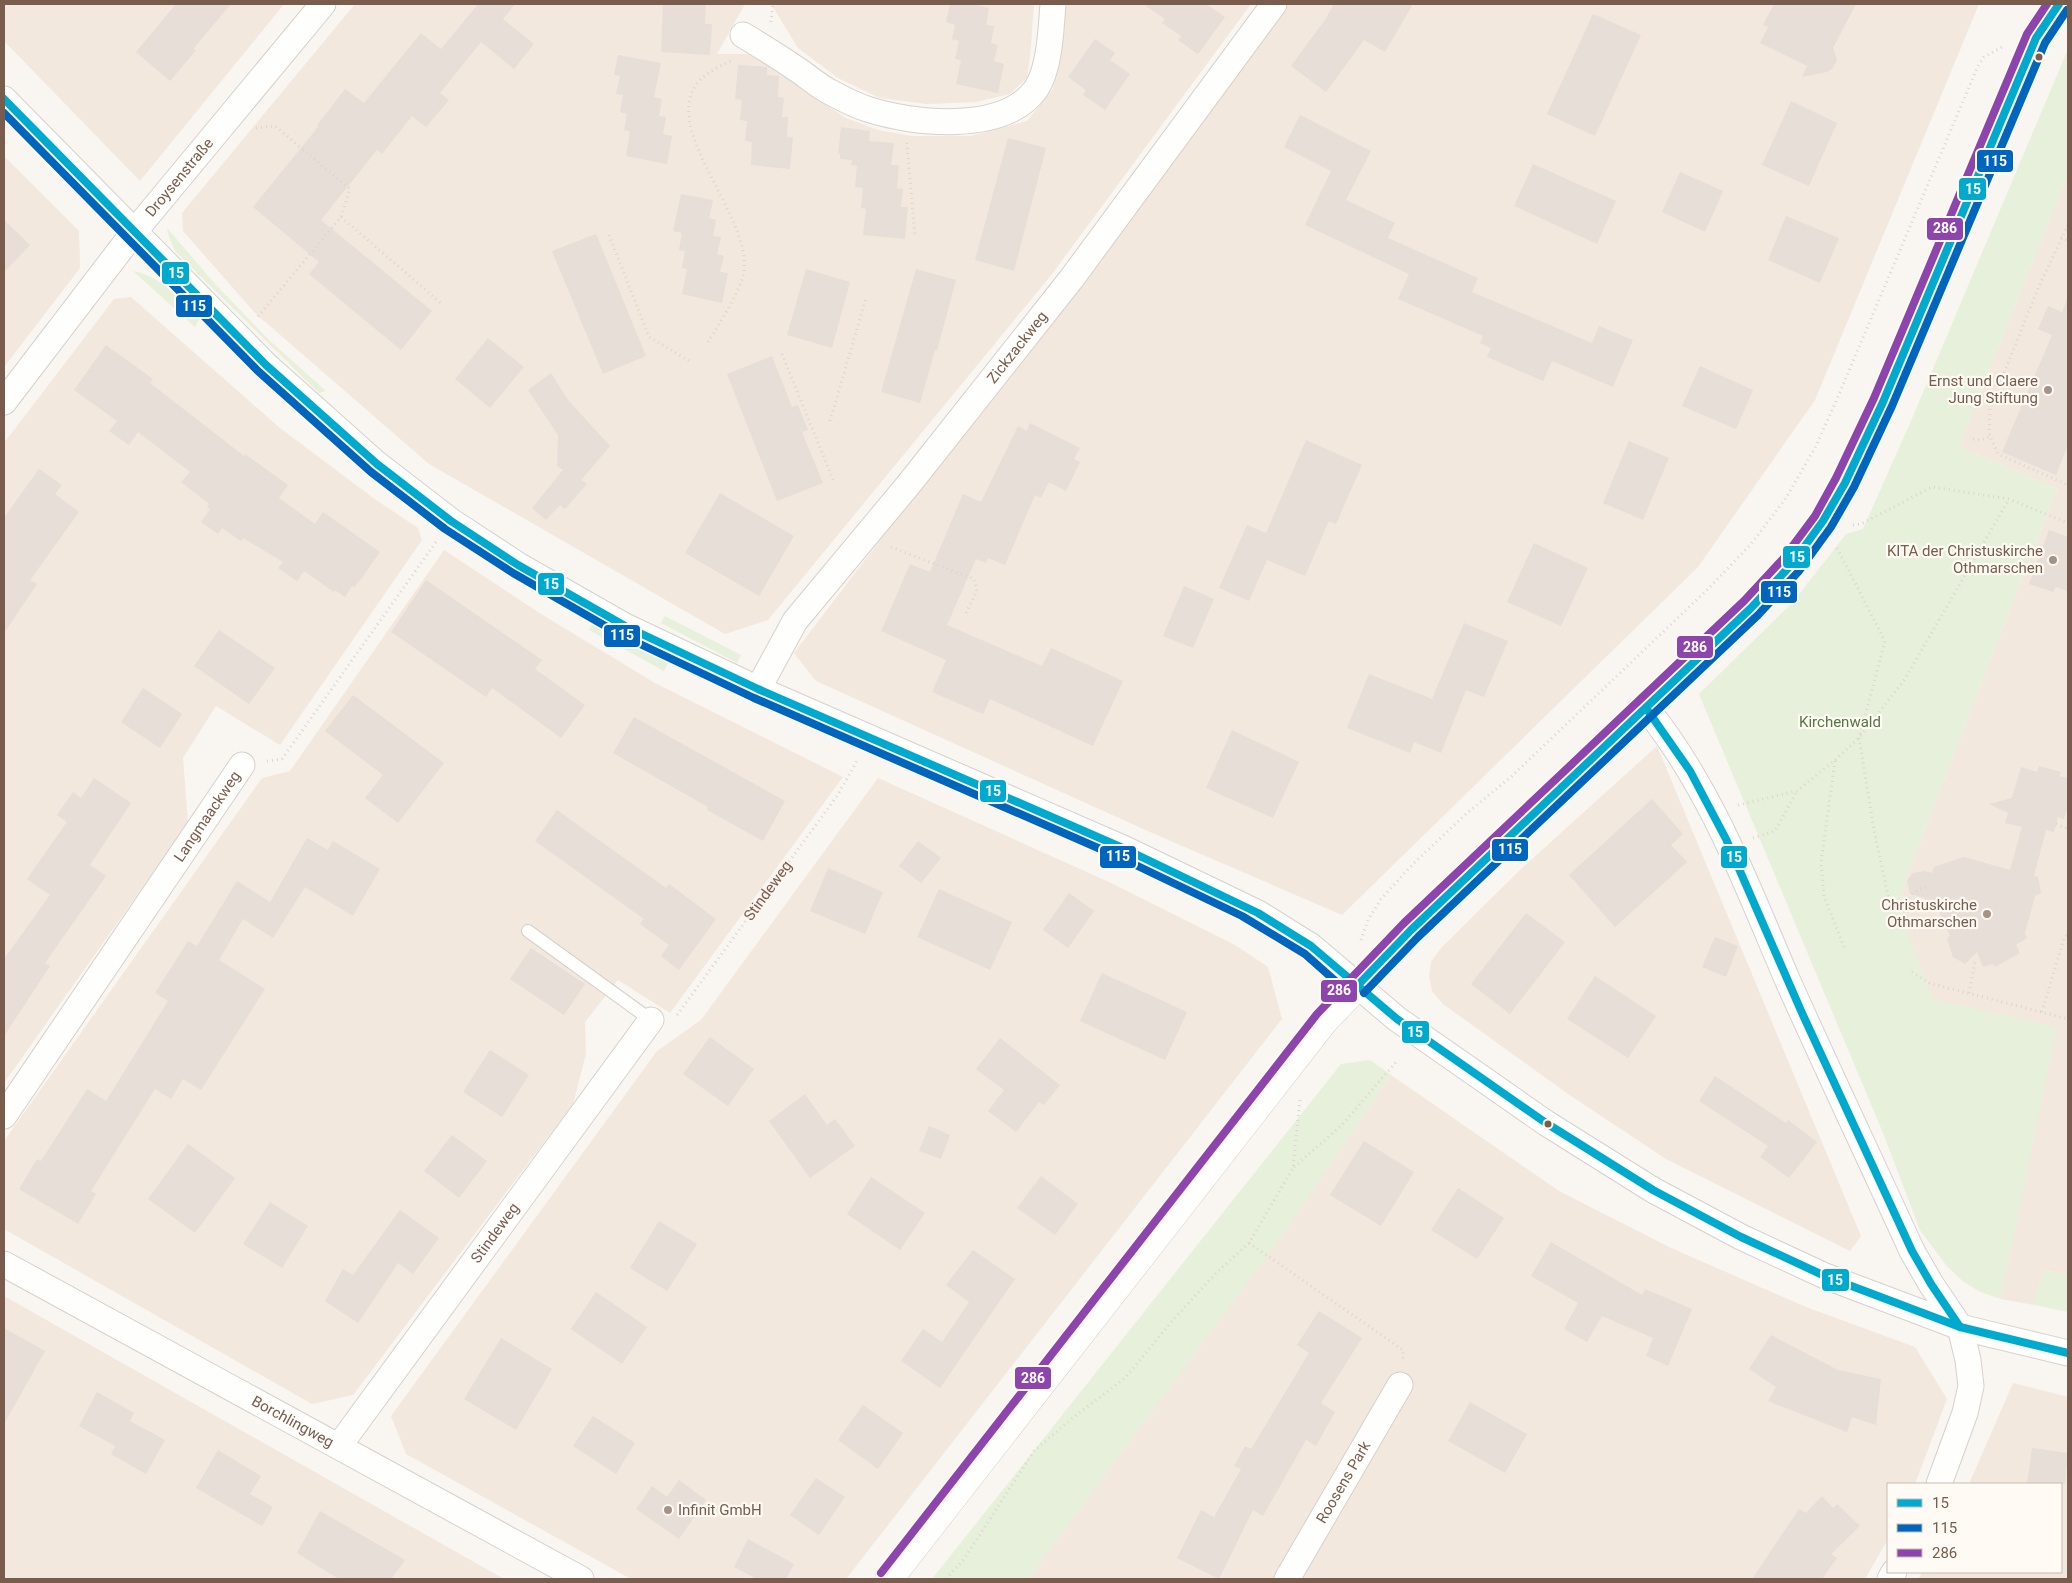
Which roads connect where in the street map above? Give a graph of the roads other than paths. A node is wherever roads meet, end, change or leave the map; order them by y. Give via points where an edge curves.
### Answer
1 (323, 4) edge
2 (1052, 4) edge
3 (1274, 4) edge
4 (2059, 4) edge
5 (743, 34) dead end
6 (4, 99) edge
7 (134, 232) junction
8 (4, 402) edge
9 (758, 689) junction
10 (1646, 708) junction
11 (242, 764) road end
12 (528, 931) dead end
13 (1357, 986) junction
14 (651, 1020) joint
15 (4, 1116) edge
16 (4, 1264) edge
17 (1960, 1327) junction
18 (2068, 1353) edge
19 (1400, 1385) road end
20 (339, 1446) junction
21 (1939, 1483) edge
22 (581, 1579) edge
23 (889, 1579) edge
24 (1286, 1579) edge

1 - 7 street, Droysenstraße
2 - 5 street via 1045,71 1036,88 1023,104 973,120 905,118 866,109 830,92
3 - 9 street, Zickzackweg via 1072,278 796,621
4 - 10 street via 2036,38 1883,402 1823,521 1791,565 1751,608
6 - 7 street
7 - 8 street, Droysenstraße
7 - 9 street via 266,365 377,464 451,521 518,566 625,626
9 - 13 street via 1125,849 1258,913 1310,946
10 - 13 street via 1411,930
10 - 17 street via 1713,811 1912,1251
11 - 15 street, Langmaackweg
12 - 14 lane
13 - 17 street via 1397,1019 1486,1082 1653,1190 1741,1237 1825,1276
13 - 23 street via 1295,1056
14 - 20 street, Stindeweg
16 - 20 street, Borchlingweg
17 - 18 street
17 - 21 street via 1971,1386 1965,1413
19 - 24 street, Roosens Park
20 - 22 street, Borchlingweg

